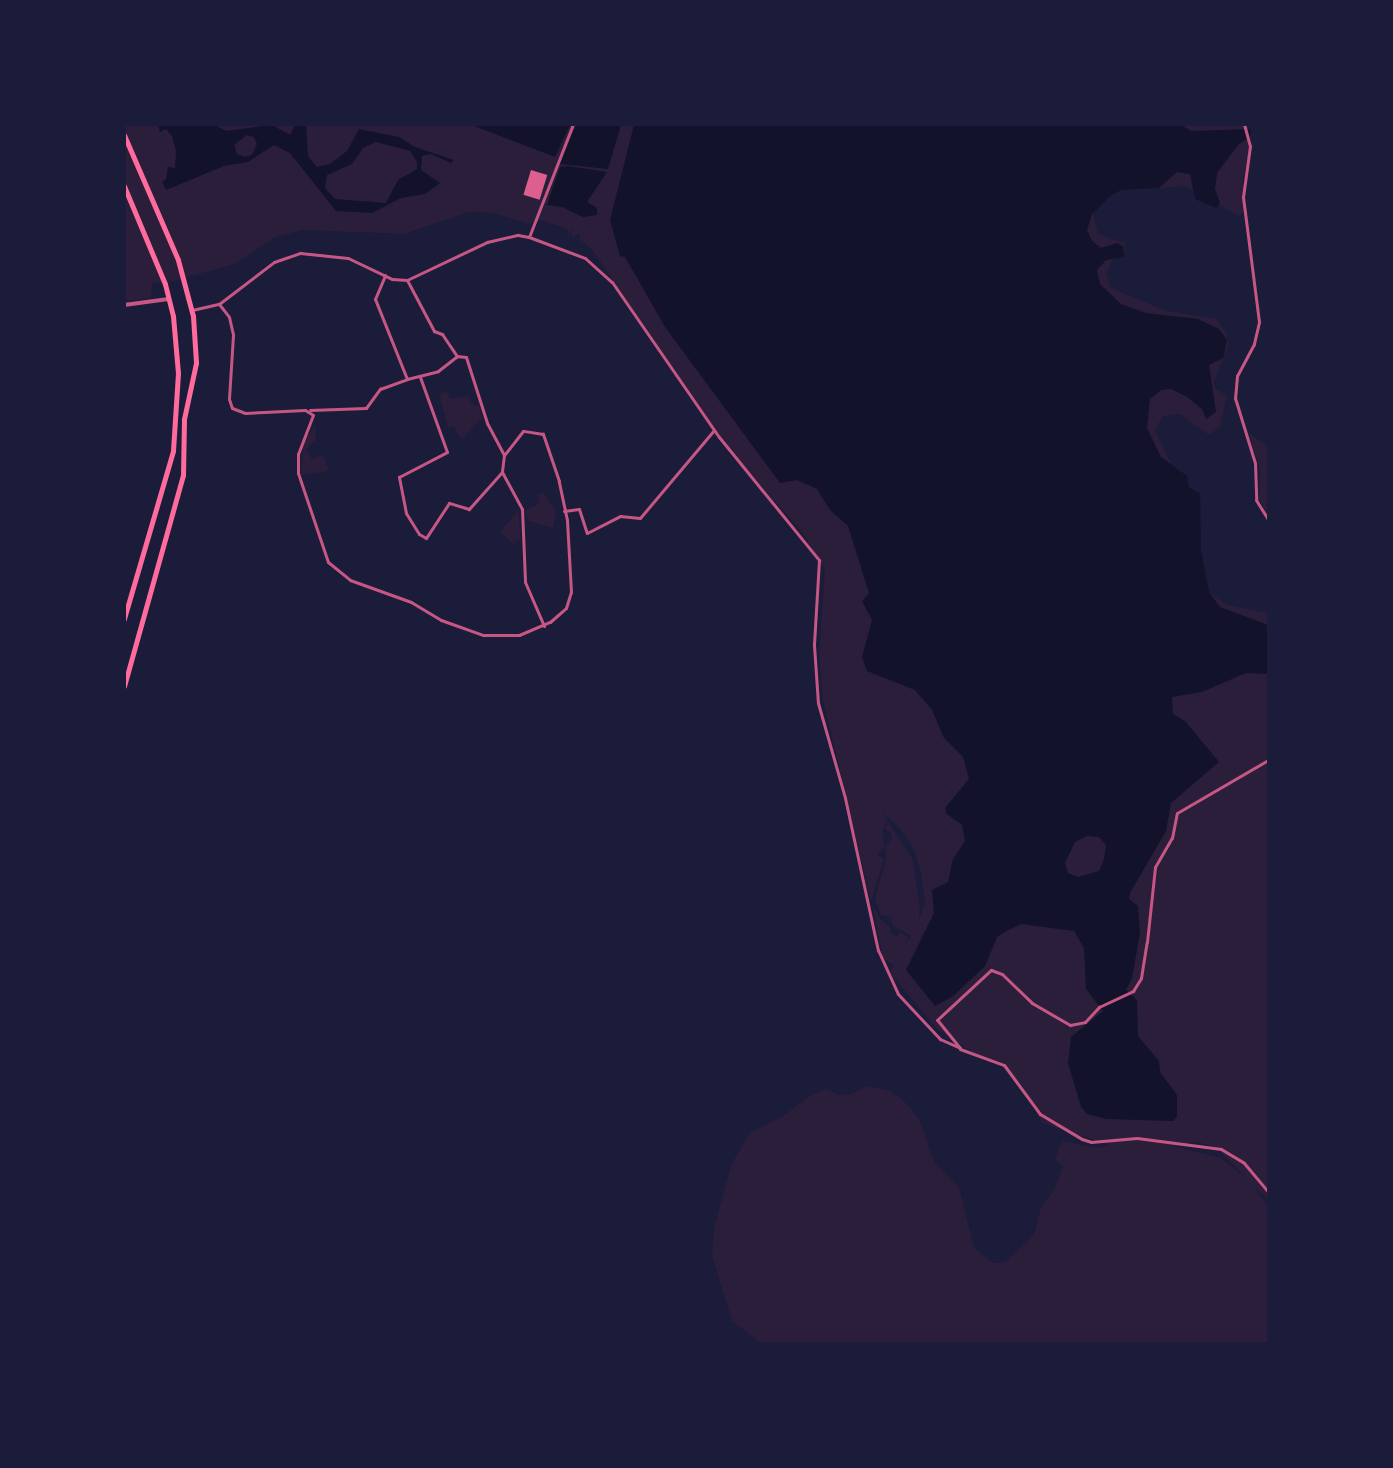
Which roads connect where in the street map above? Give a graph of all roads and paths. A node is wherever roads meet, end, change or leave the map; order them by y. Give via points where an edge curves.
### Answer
1 (573, 124) edge
2 (1245, 126) edge
3 (124, 135) edge
4 (124, 186) edge
5 (529, 237) junction
6 (384, 275) junction
7 (407, 280) junction
8 (169, 299) junction
9 (219, 304) junction
10 (124, 305) edge
11 (192, 309) junction
12 (457, 356) junction
13 (420, 377) junction
14 (407, 379) junction
15 (309, 410) junction
16 (714, 430) junction
17 (504, 455) junction
18 (502, 472) junction
19 (564, 511) junction
20 (1269, 519) edge
21 (124, 619) edge
22 (544, 626) junction
23 (124, 686) edge
24 (1269, 760) edge
25 (960, 1048) junction
26 (1269, 1192) edge

1 - 5 street
2 - 20 street via 1249,140 1243,197 1259,322 1254,344 1238,376 1234,398 1255,463 1256,500
3 - 11 main road via 178,260
4 - 8 main road
5 - 7 street via 518,235 487,242
5 - 16 street via 585,258 612,282
6 - 7 street
6 - 9 street via 348,258 300,253 274,262
6 - 14 street via 375,299
7 - 12 street via 433,328
8 - 10 street
8 - 21 main road via 178,357 173,451
9 - 11 street
9 - 15 street via 233,335 229,399 232,408 245,413
11 - 23 main road via 196,363 184,419 183,475
12 - 13 street via 438,371
12 - 17 street via 464,355 468,361 488,423
13 - 14 street
13 - 18 street via 447,450 400,475 405,509 419,534 424,538 430,535 449,503 469,509
14 - 15 street via 380,389 366,408
15 - 22 street via 313,419 298,454 297,473 323,552 336,570 362,586 411,602 441,620 483,635 519,635
16 - 19 street via 640,518 620,516 587,533 579,509
16 - 25 street via 819,560 814,645 818,703 845,798 878,950 885,973 910,1009 939,1039
17 - 18 street
17 - 19 street via 523,431 545,436
18 - 22 street via 522,509 525,582
19 - 22 street via 570,595 562,612
24 - 25 street via 1177,813 1172,838 1157,861 1150,885 1150,922 1141,978 1129,993 1100,1007 1085,1022 1066,1024 1023,996 1002,974 991,970 937,1020
25 - 26 street via 1004,1065 1040,1114 1082,1139 1091,1142 1131,1137 1221,1149 1244,1163

